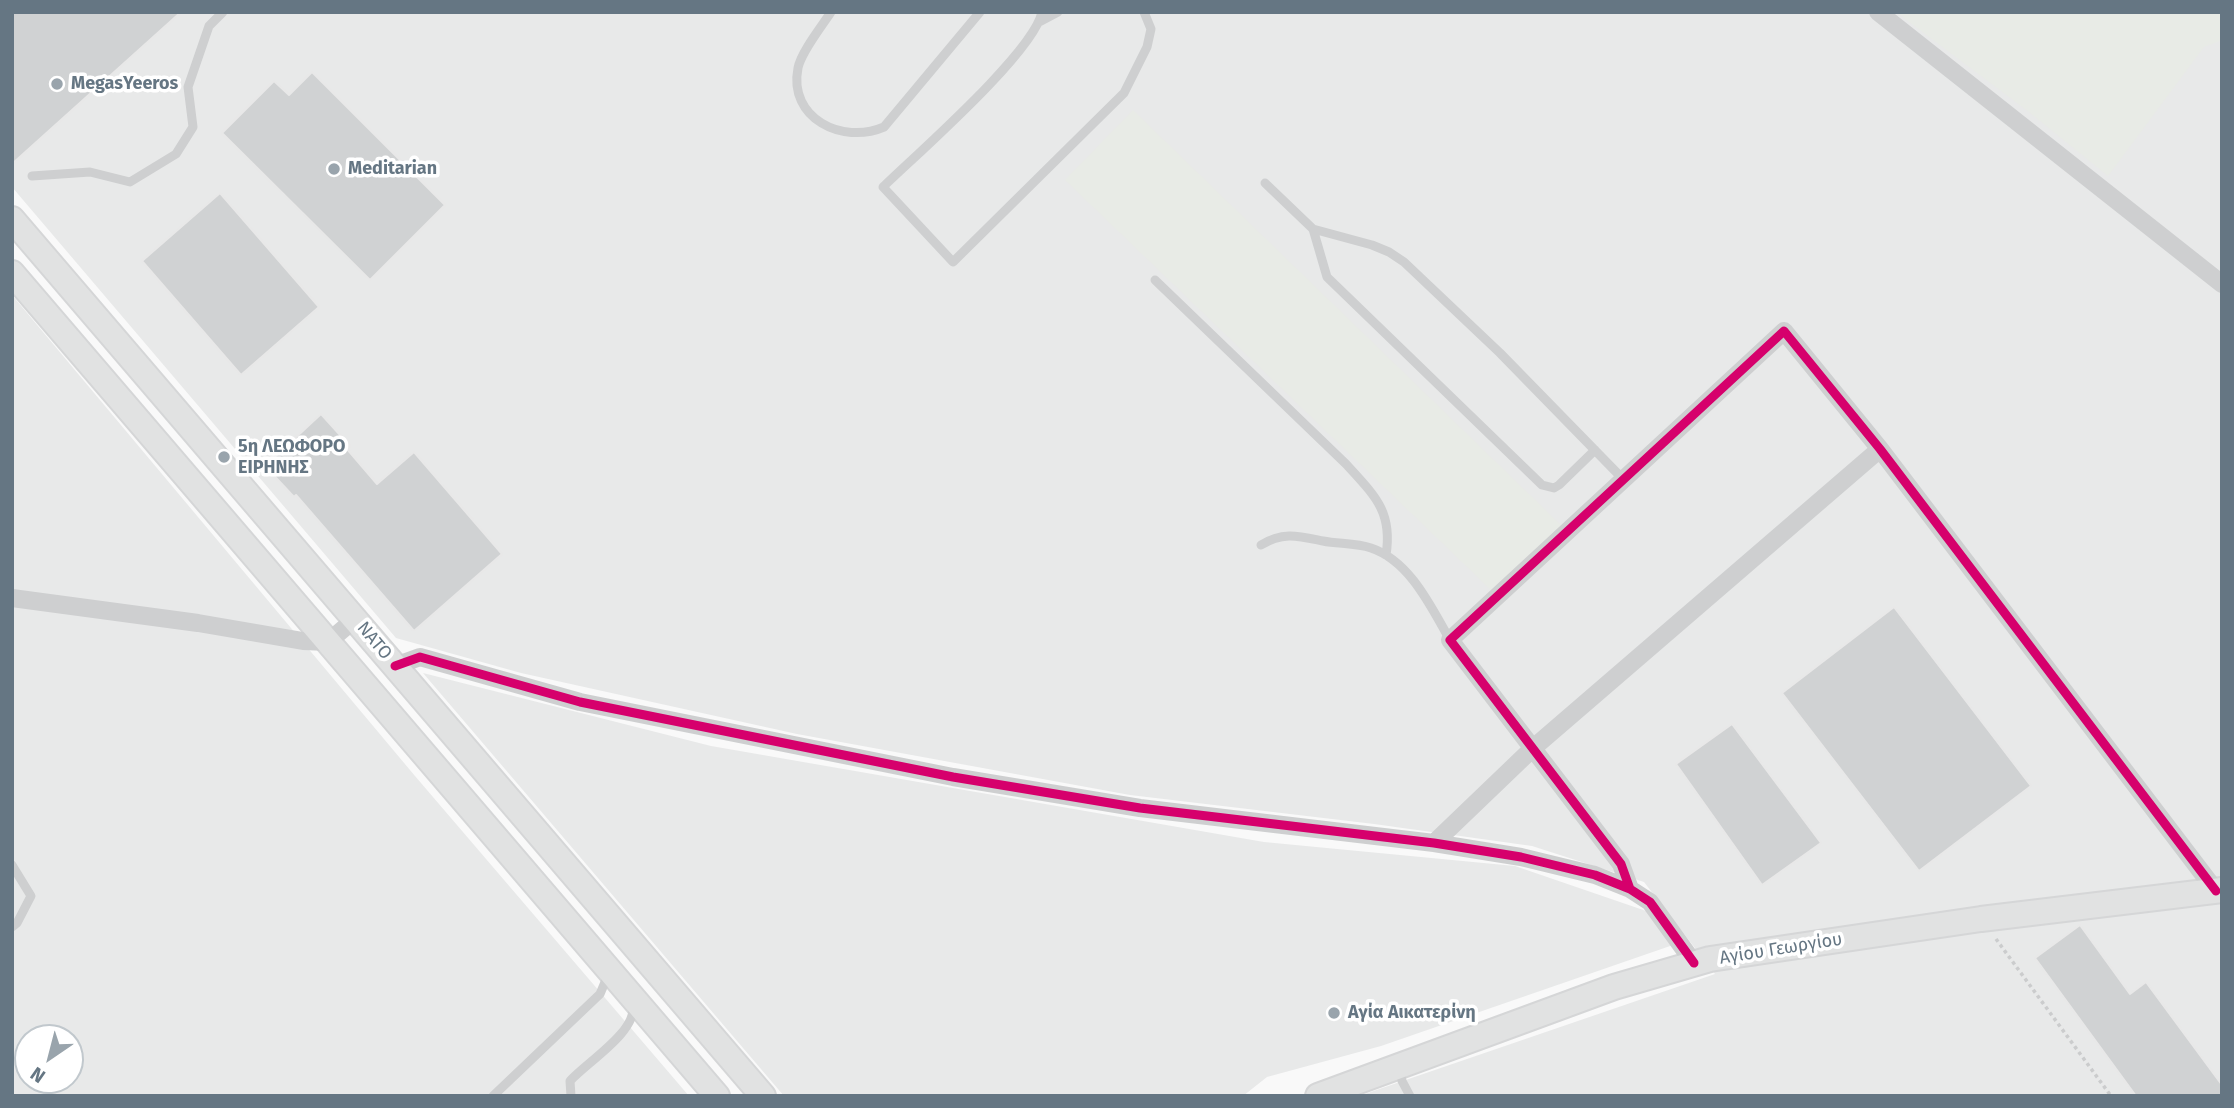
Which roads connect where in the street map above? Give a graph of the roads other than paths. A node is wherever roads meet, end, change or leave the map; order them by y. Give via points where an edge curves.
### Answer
1 (223, 12) edge
2 (831, 12) edge
3 (980, 12) edge
4 (1058, 12) edge
5 (1144, 12) edge
6 (1878, 12) edge
7 (1042, 17) edge
8 (32, 176) dead end
9 (1265, 183) dead end
10 (12, 219) edge
11 (1313, 229) junction
12 (12, 273) edge
13 (1155, 280) dead end
14 (2222, 284) edge
15 (1880, 449) junction
16 (1595, 450) junction
17 (1623, 479) junction
18 (1261, 545) dead end
19 (1387, 555) junction
20 (12, 598) edge
21 (355, 619) junction
22 (1450, 640) junction
23 (328, 642) junction
24 (395, 666) junction
25 (1532, 749) junction
26 (1434, 843) junction
27 (12, 864) edge
28 (1630, 889) junction
29 (2219, 890) edge
30 (12, 927) edge
31 (1693, 963) junction
32 (610, 970) junction
33 (632, 996) junction
34 (1399, 1065) junction
35 (1324, 1095) edge
36 (493, 1096) edge
37 (571, 1096) edge
38 (717, 1096) edge
39 (763, 1096) edge
40 (1410, 1096) edge

1 - 8 lane via 209,26 188,87 193,127 176,155 130,182 90,172
2 - 3 lane via 798,64 798,88 808,110 825,126 860,134 884,127
4 - 7 lane
5 - 7 lane via 1151,29 1147,47 1124,93 953,262 883,187 985,88
6 - 14 street
9 - 11 lane
10 - 21 main road, ΝΑΤΟ
11 - 16 lane via 1372,245 1404,262
11 - 16 lane via 1326,277 1542,485 1559,485
12 - 23 main road, ΝΑΤΟ
13 - 19 lane via 1346,464 1383,511 1390,534
15 - 17 street via 1784,331
15 - 25 street
15 - 29 street
16 - 17 lane
17 - 22 street
18 - 19 lane via 1290,534
19 - 22 lane via 1426,599
20 - 23 street
21 - 23 street
21 - 24 main road, ΝΑΤΟ
22 - 25 street
23 - 32 main road, ΝΑΤΟ
24 - 26 street via 420,657 580,702 953,777 1140,808
24 - 39 main road, ΝΑΤΟ
25 - 26 street
25 - 28 street via 1621,864
26 - 28 street via 1521,857
27 - 30 lane via 31,896
28 - 31 street via 1650,902
29 - 31 main road, Αγίου Γεωργίου via 1981,919
31 - 34 main road, Αγίου Γεωργίου
32 - 33 main road, ΝΑΤΟ
32 - 36 lane via 600,994
33 - 37 lane via 634,1010 626,1025 570,1081
33 - 38 main road, ΝΑΤΟ
34 - 35 main road, Αγίου Γεωργίου
34 - 40 lane

